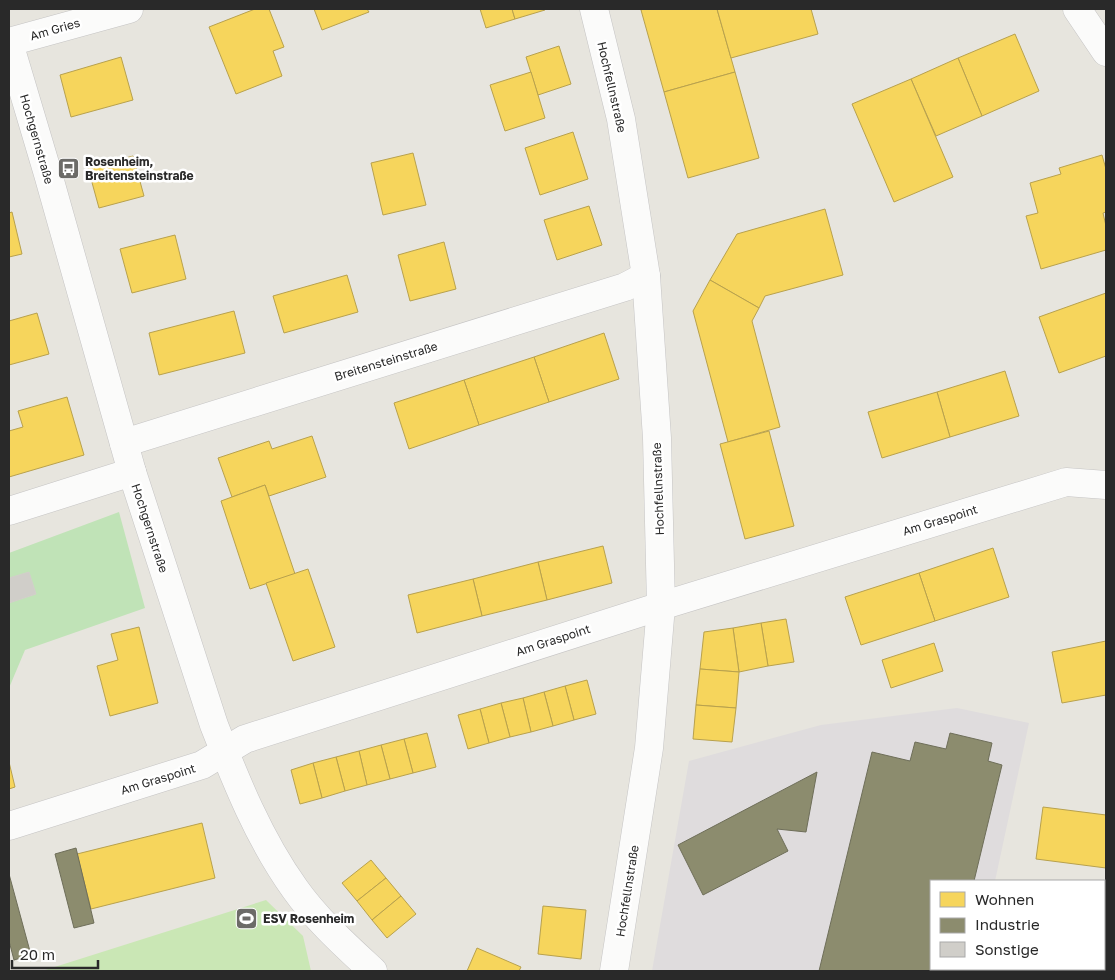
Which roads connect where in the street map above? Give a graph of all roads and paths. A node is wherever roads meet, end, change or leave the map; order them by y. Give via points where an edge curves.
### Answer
1 (129, 9) edge
2 (594, 9) edge
3 (1077, 9) edge
4 (9, 43) edge
5 (1106, 52) edge
6 (646, 276) junction
7 (124, 443) junction
8 (132, 472) junction
9 (1106, 485) edge
10 (9, 511) edge
11 (661, 606) junction
12 (224, 752) junction
13 (9, 826) edge
14 (374, 971) edge
15 (614, 971) edge

1 - 4 street, Am Gries
2 - 6 street, Hochfellnstraße via 621,119
3 - 5 street
4 - 7 street, Hochgernstraße
6 - 7 street, Breitensteinstraße via 625,287
6 - 11 street, Hochfellnstraße via 657,438
7 - 8 street, Hochgernstraße
8 - 10 street
8 - 12 street, Hochgernstraße
9 - 11 street, Am Graspoint via 1066,482
11 - 12 street, Am Graspoint via 245,739
11 - 15 street, Hochfellnstraße via 650,748
12 - 13 street, Am Graspoint via 202,766
12 - 14 street, Hochgernstraße via 265,842 295,889 331,932

